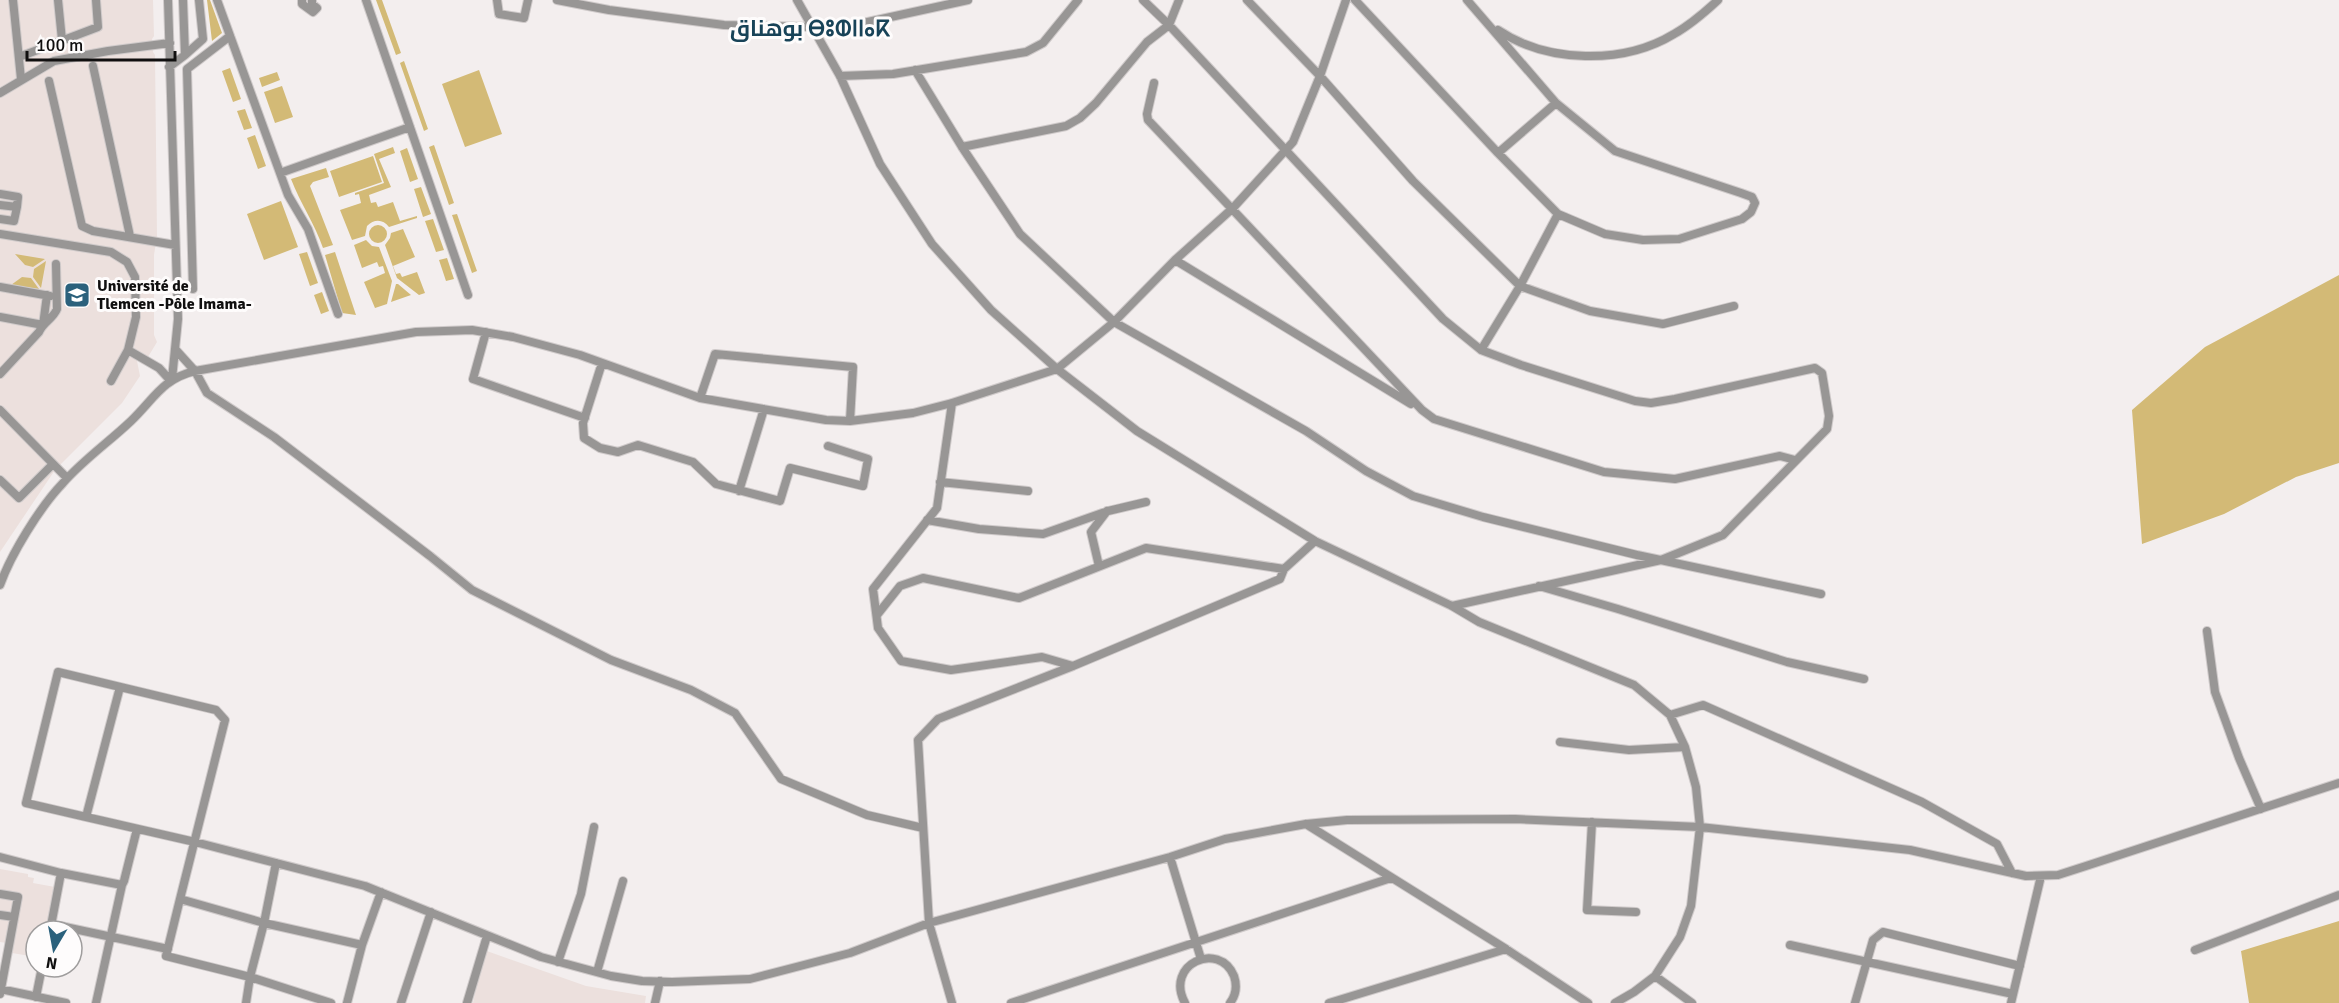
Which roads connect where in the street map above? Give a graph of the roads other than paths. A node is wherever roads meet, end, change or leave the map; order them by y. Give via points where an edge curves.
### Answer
1 (13, 0) edge
2 (58, 0) edge
3 (96, 0) edge
4 (168, 0) edge
5 (183, 0) edge
6 (199, 0) edge
7 (217, 0) edge
8 (302, 0) edge
9 (312, 0) edge
10 (366, 0) edge
11 (497, 0) edge
12 (528, 0) edge
13 (556, 0) edge
14 (796, 0) edge
15 (968, 0) edge
16 (1078, 0) edge
17 (1143, 0) edge
18 (1179, 0) edge
19 (1247, 0) edge
20 (1346, 0) edge
21 (1355, 0) edge
22 (1467, 0) edge
23 (1718, 0) edge
24 (1487, 23) junction
25 (1169, 25) junction
26 (811, 27) junction
27 (230, 36) junction
28 (62, 40) junction
29 (170, 43) junction
30 (185, 56) junction
31 (19, 57) junction
32 (93, 66) dead end
33 (169, 67) junction
34 (915, 70) junction
35 (840, 76) junction
36 (1320, 76) junction
37 (21, 79) junction
38 (49, 81) dead end
39 (1154, 83) dead end
40 (0, 93) edge
41 (1556, 103) junction
42 (410, 127) junction
43 (962, 147) junction
44 (1286, 152) junction
45 (1498, 153) junction
46 (280, 173) junction
47 (0, 194) edge
48 (0, 205) edge
49 (16, 207) junction
50 (1233, 208) junction
51 (1558, 214) junction
52 (0, 219) edge
53 (0, 234) edge
54 (130, 236) junction
55 (176, 245) junction
56 (1175, 260) junction
57 (56, 264) dead end
58 (1520, 286) junction
59 (0, 287) edge
60 (193, 289) dead end
61 (46, 295) junction
62 (468, 295) dead end
63 (57, 297) junction
64 (1734, 306) dead end
65 (338, 314) dead end
66 (0, 316) edge
67 (1114, 322) junction
68 (43, 325) junction
69 (486, 332) junction
70 (128, 350) junction
71 (176, 350) junction
72 (1481, 350) junction
73 (602, 363) junction
74 (1057, 369) junction
75 (195, 371) junction
76 (0, 374) edge
77 (171, 379) junction
78 (111, 381) dead end
79 (700, 398) junction
80 (952, 403) junction
81 (764, 409) junction
82 (0, 410) edge
83 (1422, 410) junction
84 (585, 418) junction
85 (9, 420) junction
86 (850, 421) junction
87 (0, 425) edge
88 (828, 446) dead end
89 (1795, 459) junction
90 (53, 464) junction
91 (67, 478) junction
92 (0, 480) edge
93 (940, 482) junction
94 (739, 491) junction
95 (1028, 491) dead end
96 (1146, 502) dead end
97 (1107, 511) junction
98 (927, 520) junction
99 (1315, 541) junction
100 (1661, 560) junction
101 (1099, 566) junction
102 (1284, 569) junction
103 (0, 585) edge
104 (1537, 586) junction
105 (1821, 594) dead end
106 (1452, 606) junction
107 (877, 615) junction
108 (2207, 631) dead end
109 (1073, 666) junction
110 (1864, 679) dead end
111 (120, 687) junction
112 (1670, 715) junction
113 (1560, 742) dead end
114 (1685, 747) junction
115 (2339, 783) edge
116 (2261, 809) junction
117 (86, 817) junction
118 (1592, 822) junction
119 (1306, 824) junction
120 (594, 827) dead end
121 (1700, 827) junction
122 (923, 828) junction
123 (137, 829) junction
124 (195, 842) junction
125 (0, 857) edge
126 (1170, 857) junction
127 (276, 863) junction
128 (61, 873) junction
129 (2012, 873) junction
130 (2041, 876) junction
131 (1392, 878) junction
132 (623, 881) dead end
133 (122, 885) junction
134 (381, 892) junction
135 (0, 894) edge
136 (2339, 895) edge
137 (180, 899) junction
138 (430, 912) junction
139 (1636, 912) dead end
140 (0, 915) edge
141 (14, 917) junction
142 (52, 919) edge
143 (264, 923) junction
144 (929, 923) junction
145 (84, 933) edge
146 (488, 936) junction
147 (111, 938) junction
148 (1197, 943) junction
149 (362, 945) junction
150 (1790, 945) dead end
151 (168, 949) junction
152 (1506, 949) junction
153 (2195, 950) dead end
154 (1202, 959) junction
155 (1866, 961) junction
156 (558, 962) junction
157 (2020, 966) junction
158 (597, 972) junction
159 (1654, 976) junction
160 (250, 977) junction
161 (40, 979) edge
162 (660, 981) junction
163 (0, 989) edge
164 (0, 994) edge
165 (36, 997) junction
166 (1356, 999) edge
167 (2012, 999) edge
168 (66, 1003) edge
169 (96, 1003) edge
170 (246, 1003) edge
171 (331, 1003) edge
172 (347, 1003) edge
173 (401, 1003) edge
174 (467, 1003) edge
175 (655, 1003) edge
176 (952, 1003) edge
177 (1011, 1003) edge
178 (1185, 1003) edge
179 (1230, 1003) edge
180 (1329, 1003) edge
181 (1588, 1003) edge
182 (1615, 1003) edge
183 (1692, 1003) edge
184 (1856, 1003) edge

1 - 31 street
2 - 28 street
3 - 28 street via 98,27
4 - 29 street
5 - 30 street
6 - 30 street via 203,39
7 - 27 street
8 - 9 street via 313,12 317,8
10 - 42 street
11 - 12 street via 499,14 524,18
13 - 26 street via 724,25
14 - 26 street
15 - 26 street via 854,25
16 - 34 street via 1042,43 1026,52
17 - 25 street
18 - 25 street
19 - 36 street
20 - 36 street
21 - 45 street
22 - 24 street
23 - 24 street via 1664,39 1626,52 1595,56 1535,48
24 - 41 street
25 - 43 street via 1147,42 1096,103 1066,126
25 - 44 street
26 - 35 street
27 - 46 street
27 - 60 street via 187,69
28 - 31 street
29 - 33 street
29 - 37 street via 54,61
30 - 33 street
31 - 37 street
32 - 54 street
33 - 55 street
34 - 35 street
34 - 43 street
35 - 74 street via 880,164 932,244 991,310
36 - 44 street
36 - 58 street via 1413,181
37 - 40 street
38 - 54 street via 80,223 93,231
39 - 50 street via 1148,120
41 - 45 street
41 - 51 street via 1615,151 1742,193 1755,203 1742,219 1679,239 1643,240 1605,234
42 - 46 street
42 - 62 street
43 - 67 street via 1020,234
44 - 50 street
44 - 72 street via 1443,319
45 - 51 street
46 - 65 street via 308,229
47 - 49 street via 18,197
48 - 49 street
49 - 52 street via 14,221
50 - 56 street
50 - 83 street
51 - 58 street
53 - 70 street via 111,252 128,262 135,277 136,316
54 - 55 street
55 - 71 street
56 - 67 street
56 - 83 street
57 - 63 street
58 - 64 street via 1590,311 1664,324
58 - 72 street
59 - 61 street
61 - 63 street
61 - 68 street
63 - 68 street via 54,315
66 - 68 street
67 - 74 street
67 - 100 street via 1413,496
68 - 76 street
69 - 73 street
69 - 75 street via 416,332
69 - 84 street via 473,379
70 - 77 street
70 - 78 street
71 - 75 street
71 - 77 street
72 - 89 street via 1615,396 1651,403 1815,368 1822,373 1829,416 1827,429
73 - 79 street
73 - 84 street
74 - 80 street
74 - 99 street via 1137,431
75 - 77 street
75 - 122 street via 207,393 274,436 472,590 611,660 691,690 735,713 781,779 867,815
77 - 91 street
79 - 81 street
79 - 86 street via 715,354 853,367
80 - 86 street via 913,413
80 - 93 street
81 - 86 street
81 - 94 street
82 - 85 street
83 - 89 street via 1434,419 1604,472 1675,479 1780,456
84 - 94 street via 584,438 600,448 618,452 638,446 693,462 716,484
85 - 87 street
85 - 90 street
88 - 94 street via 868,459 863,486 790,468 780,501
89 - 100 street via 1723,535
90 - 91 street
90 - 92 street via 19,498
91 - 103 street via 38,515
93 - 95 street
93 - 98 street via 937,508
96 - 97 street
97 - 98 street via 1043,534 979,530
97 - 101 street via 1091,532
98 - 107 street via 873,589
99 - 102 street
99 - 106 street
100 - 104 street
100 - 105 street
101 - 102 street via 1146,548
101 - 107 street via 1019,598 923,578 900,586
102 - 109 street via 1280,579
104 - 106 street
104 - 110 street via 1787,662
106 - 112 street via 1479,622 1634,685
107 - 109 street via 878,628 901,662 951,670 1042,657
108 - 116 street via 2215,692
109 - 122 street via 938,719 918,740
111 - 117 street
111 - 117 street via 58,672 26,803
111 - 124 street via 216,710 225,720
112 - 114 street
112 - 129 street via 1703,705 1923,802 1997,844
113 - 114 street via 1629,750
114 - 121 street via 1696,786
115 - 116 street
116 - 130 street via 2089,865
117 - 123 street
118 - 119 street via 1359,819
118 - 121 street
118 - 139 street via 1587,910
119 - 126 street via 1225,839
119 - 131 street
120 - 156 street via 581,894
121 - 129 street via 1910,850
121 - 159 street via 1687,922
122 - 144 street
123 - 124 street
123 - 133 street
124 - 127 street
124 - 137 street
125 - 128 street
126 - 144 street
126 - 148 street
127 - 134 street
127 - 143 street
128 - 133 street
128 - 142 street
129 - 130 street
130 - 157 street
131 - 148 street
131 - 152 street
132 - 158 street
133 - 147 street
134 - 138 street
134 - 149 street
135 - 141 street via 18,897
136 - 153 street
137 - 143 street
137 - 151 street
138 - 146 street
138 - 173 street
140 - 141 street
141 - 163 street
143 - 149 street
143 - 160 street
144 - 162 street via 850,953 750,979
144 - 176 street
145 - 147 street
146 - 156 street
146 - 174 street
147 - 151 street
147 - 169 street
148 - 154 street
148 - 177 street
149 - 172 street
150 - 155 street
151 - 160 street via 166,956
152 - 166 street
152 - 181 street
154 - 178 street via 1185,969 1181,977 1179,986
154 - 179 street via 1219,961 1233,973 1236,991
155 - 157 street via 1876,936 1887,932
155 - 167 street
155 - 184 street
156 - 158 street
157 - 167 street
158 - 162 street
159 - 182 street
159 - 183 street
160 - 170 street
160 - 171 street
161 - 165 street
162 - 175 street
163 - 164 street
163 - 165 street
165 - 168 street
166 - 180 street

